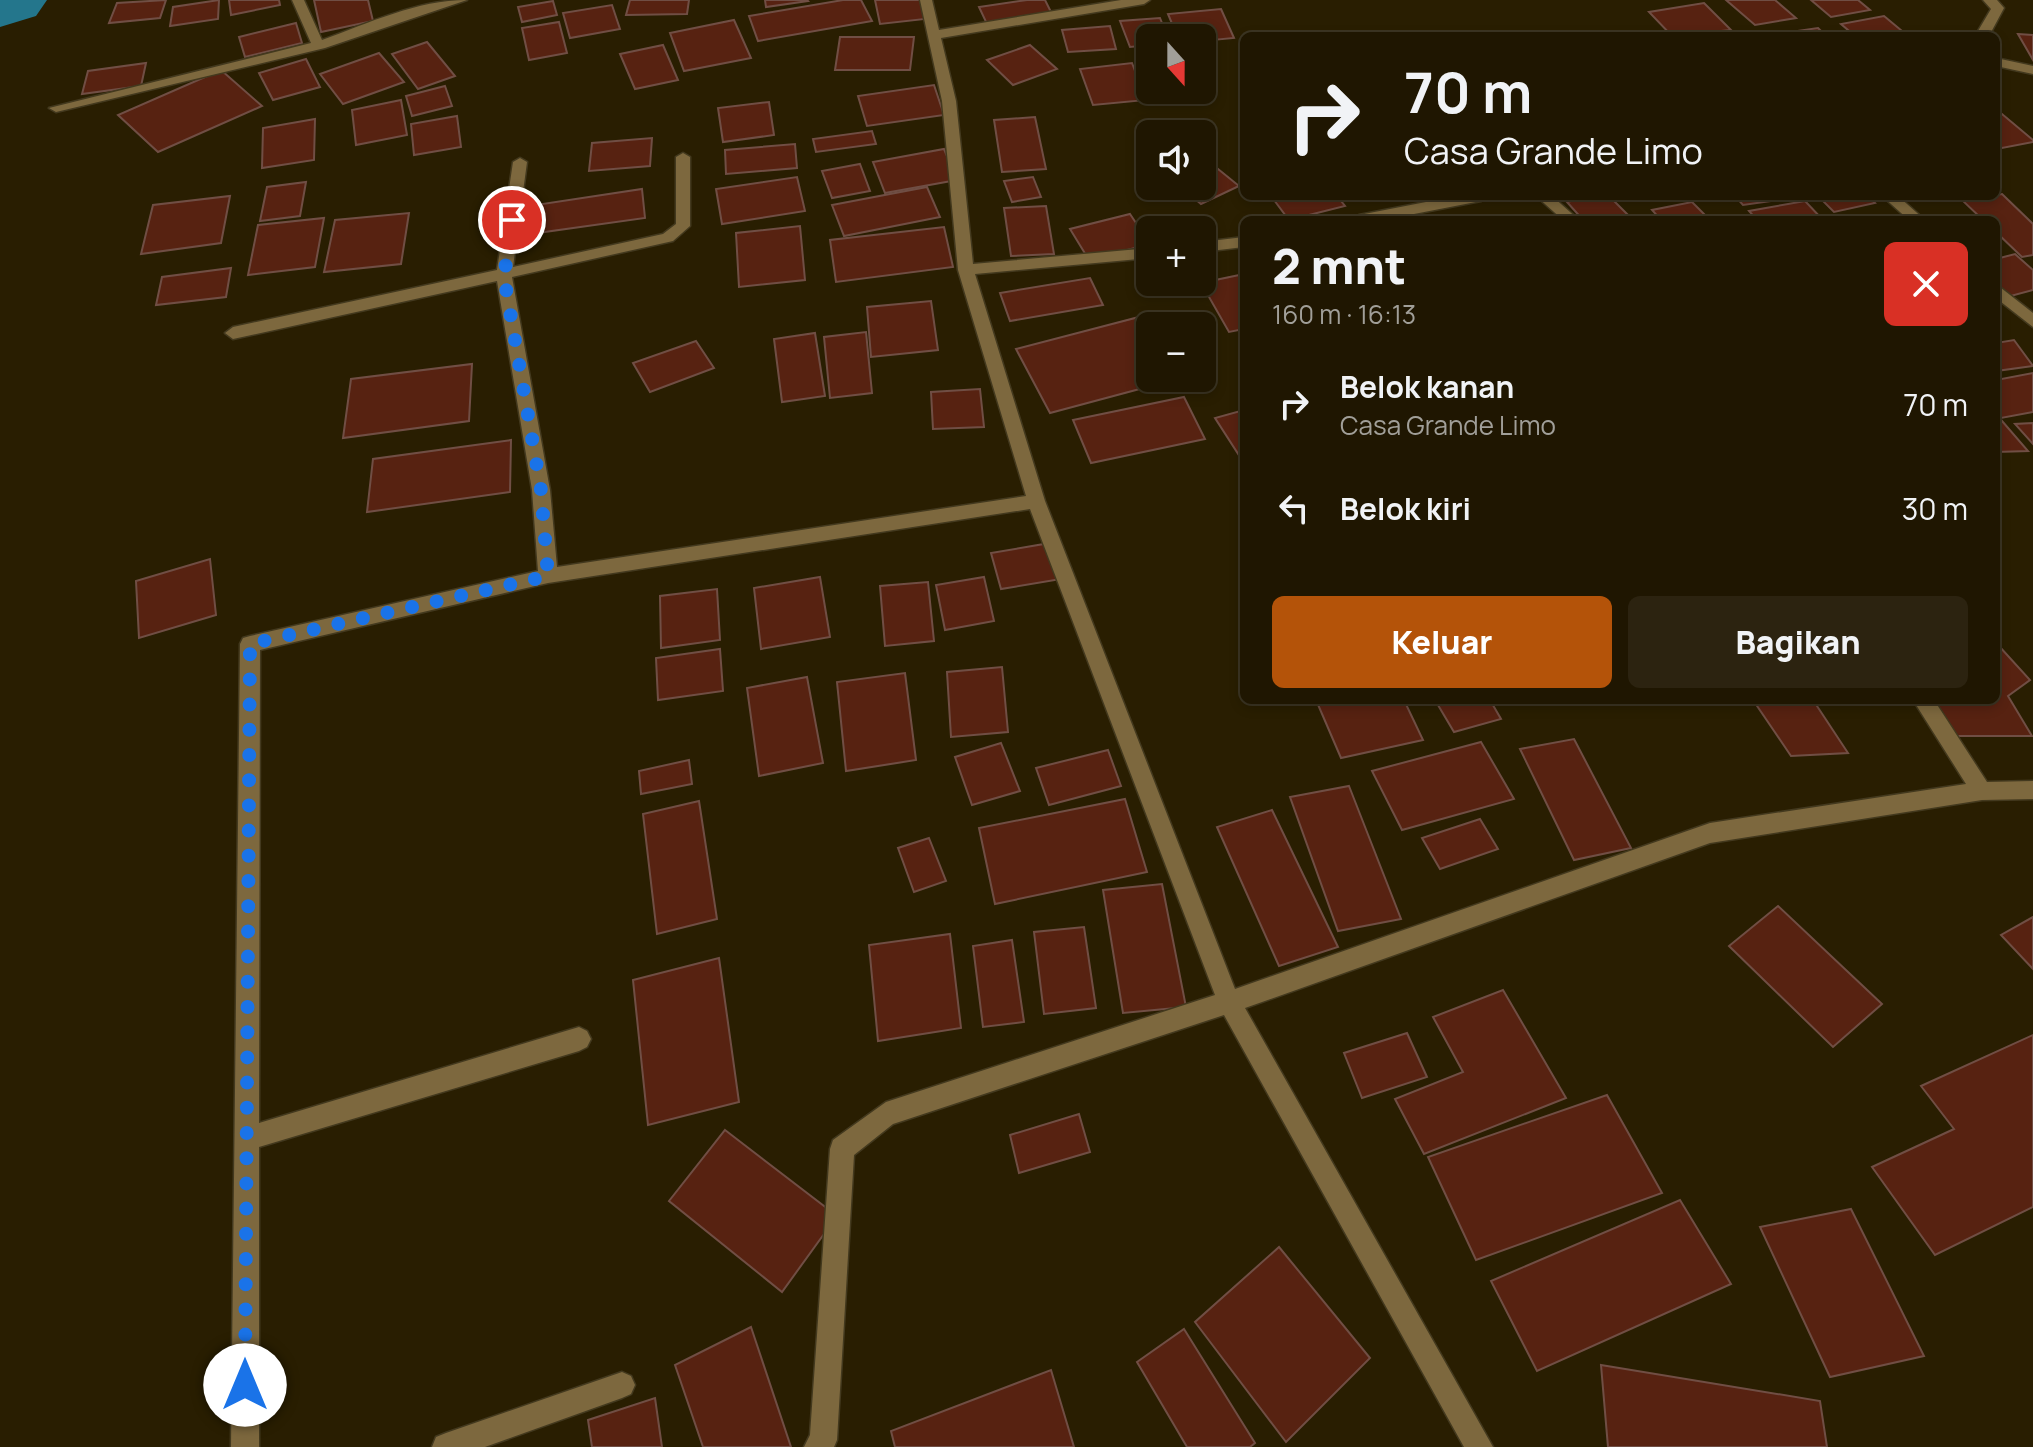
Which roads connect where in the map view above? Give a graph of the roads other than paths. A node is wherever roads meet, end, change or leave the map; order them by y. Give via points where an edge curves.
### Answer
1 (298, 0) edge
2 (397, 0) edge
3 (461, 0) edge
4 (926, 0) edge
5 (1144, 0) edge
6 (1989, 0) edge
7 (402, 15) junction
8 (1984, 32) edge
9 (935, 35) junction
10 (320, 45) junction
11 (2000, 63) edge
12 (2033, 70) edge
13 (56, 108) dead end
14 (683, 157) dead end
15 (520, 162) dead end
16 (1461, 200) edge
17 (1548, 200) edge
18 (1894, 200) edge
19 (1379, 216) edge
20 (1567, 216) edge
21 (1913, 216) edge
22 (1240, 242) edge
23 (1216, 245) edge
24 (1136, 254) edge
25 (966, 270) junction
26 (504, 277) junction
27 (2000, 293) edge
28 (2033, 322) edge
29 (233, 333) dead end
30 (1036, 501) junction
31 (548, 576) junction
32 (1926, 704) edge
33 (2033, 790) edge
34 (1982, 791) junction
35 (1229, 1002) junction
36 (579, 1039) dead end
37 (245, 1139) junction
38 (622, 1385) dead end
39 (245, 1447) edge
40 (446, 1447) edge
41 (818, 1447) edge
42 (1479, 1447) edge

1 - 10 street
2 - 7 street
3 - 7 street
4 - 9 street
5 - 9 street
6 - 8 street via 1998,8
7 - 10 street
9 - 25 street via 949,101
10 - 13 street
11 - 12 street
14 - 26 street via 683,226 668,238
15 - 26 street
16 - 19 street
17 - 20 street
18 - 21 street
22 - 23 street
24 - 25 street
25 - 30 street
26 - 29 street
26 - 31 street via 541,490
27 - 28 street
30 - 31 street
30 - 35 street
31 - 37 street via 250,644
32 - 34 street
33 - 34 street
34 - 35 street via 1710,833
35 - 41 street via 886,1114 842,1149 823,1440
35 - 42 street
36 - 37 street
37 - 39 street
38 - 40 street

